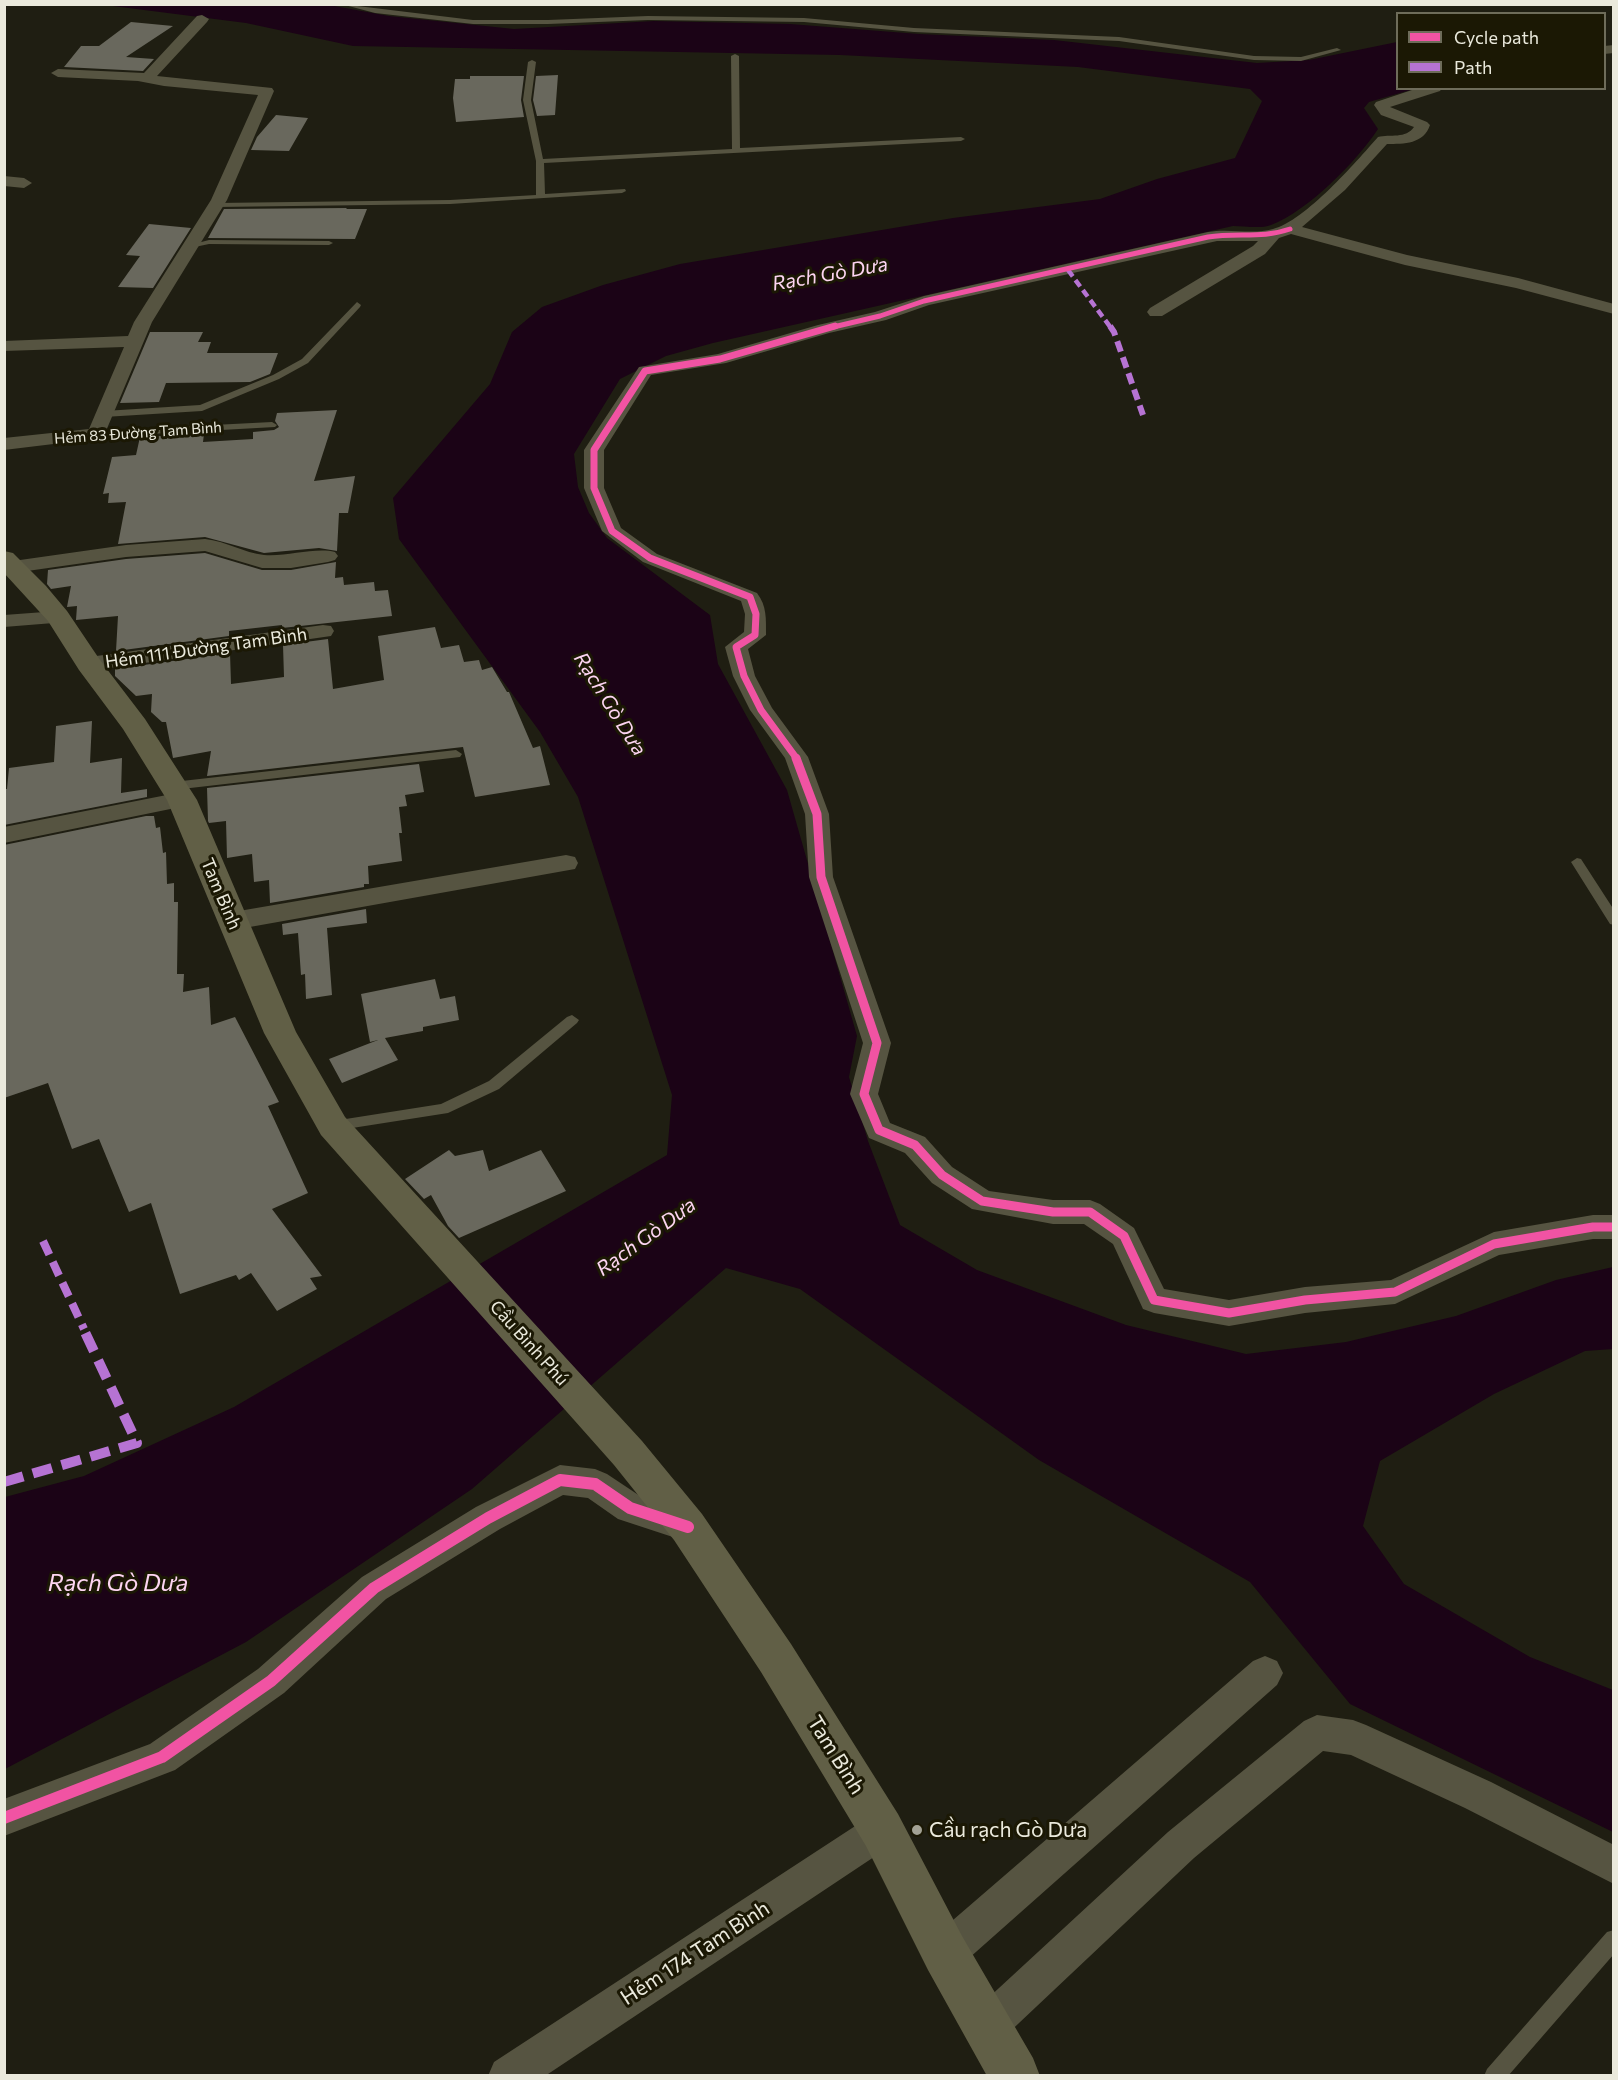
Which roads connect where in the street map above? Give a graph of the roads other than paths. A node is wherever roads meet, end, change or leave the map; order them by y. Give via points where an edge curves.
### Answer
1 (344, 4) edge
2 (202, 19) dead end
3 (1337, 50) dead end
4 (735, 56) dead end
5 (532, 62) dead end
6 (58, 73) dead end
7 (143, 78) junction
8 (1429, 90) edge
9 (961, 139) dead end
10 (736, 152) junction
11 (540, 161) junction
12 (4, 181) edge
13 (24, 183) dead end
14 (622, 191) dead end
15 (538, 197) junction
16 (216, 205) junction
17 (1290, 229) junction
18 (1271, 237) junction
19 (329, 243) dead end
20 (190, 246) junction
21 (357, 305) dead end
22 (1614, 309) edge
23 (1156, 312) dead end
24 (135, 341) junction
25 (4, 346) edge
26 (104, 414) junction
27 (272, 425) dead end
28 (96, 434) junction
29 (4, 444) edge
30 (328, 556) dead end
31 (9, 563) edge
32 (58, 617) junction
33 (4, 621) edge
34 (323, 631) dead end
35 (88, 664) junction
36 (456, 754) dead end
37 (177, 793) junction
38 (4, 835) edge
39 (1577, 862) dead end
40 (566, 863) dead end
41 (233, 921) junction
42 (1614, 921) edge
43 (572, 1020) dead end
44 (333, 1126) junction
45 (1614, 1227) edge
46 (429, 1233) joint
47 (628, 1453) joint
48 (688, 1527) junction
49 (1265, 1672) dead end
50 (4, 1818) edge
51 (882, 1830) junction
52 (1614, 1865) edge
53 (1614, 1939) edge
54 (945, 1953) junction
55 (987, 2026) junction
56 (507, 2076) edge
57 (1015, 2076) edge
58 (1494, 2076) edge

1 - 3 lane via 473,22 804,20 914,30 1119,39 1254,58 1301,59
2 - 7 street via 151,75
4 - 10 lane
5 - 11 lane via 527,100
6 - 7 street
7 - 16 street via 267,91
8 - 17 street via 1381,105 1386,112 1422,125 1422,131 1404,139 1383,140 1352,176
9 - 10 lane
10 - 11 lane
11 - 15 lane
12 - 13 street
14 - 15 lane
15 - 16 lane
16 - 20 street
17 - 18 street
17 - 22 street
18 - 23 street via 1258,250
18 - 45 street via 1227,234 1196,240 924,301 720,359 645,371 594,450 594,488 612,531 650,558 750,597 756,614 755,635 736,647 744,676 761,710 796,757 817,814 821,877 876,1043 864,1094 879,1130 915,1145 942,1175 982,1201 1053,1212 1090,1212 1124,1236 1154,1300 1229,1313 1305,1300 1395,1292 1494,1244
19 - 20 lane via 209,242
20 - 24 street via 142,322
21 - 26 lane via 305,361 276,377 202,408
24 - 25 street
24 - 26 street
26 - 28 street
27 - 28 lane, Hẻm 83 Đường Tam Bình
28 - 29 street, Hẻm 83 Đường Tam Bình
30 - 31 street via 296,562 255,561 205,545
31 - 32 main road, Tam Bình
32 - 33 street
32 - 35 main road, Tam Bình
34 - 35 street, Hẻm 111 Đường Tam Bình
35 - 37 main road, Tam Bình via 135,725
36 - 37 lane
37 - 38 street
37 - 41 main road, Tam Bình
39 - 42 lane
40 - 41 street
41 - 44 main road, Tam Bình via 280,1033
43 - 44 lane via 494,1084 443,1109
44 - 46 main road, Tam Bình
46 - 47 main road, Cầu Bình Phú
47 - 48 main road, Tam Bình
48 - 50 street via 630,1508 595,1484 560,1480 488,1518 374,1588 271,1681 162,1757
48 - 51 main road, Tam Bình via 776,1658
49 - 54 street
51 - 54 main road, Tam Bình
51 - 56 street, Hẻm 174 Tam Bình
52 - 55 street via 1478,1795 1353,1738 1317,1733 1180,1845
53 - 58 lane
54 - 55 main road, Tam Bình
55 - 57 main road, Tam Bình

